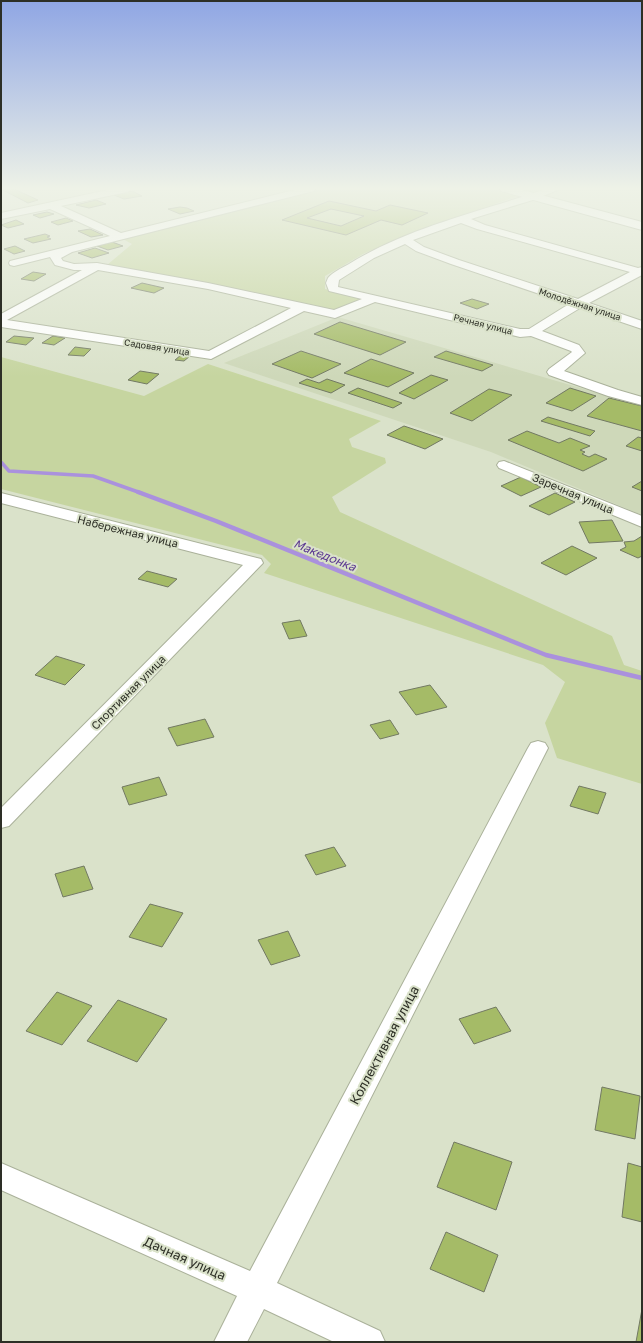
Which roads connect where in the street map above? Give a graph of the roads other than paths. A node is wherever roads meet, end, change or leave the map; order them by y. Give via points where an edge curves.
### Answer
1 (64, 252) edge
2 (66, 252) edge
3 (380, 252) edge
4 (427, 252) edge
5 (571, 252) edge
6 (14, 263) dead end
7 (97, 266) junction
8 (641, 271) edge
9 (373, 299) junction
10 (578, 304) junction
11 (302, 307) junction
12 (1, 319) edge
13 (1, 323) edge
14 (642, 325) edge
15 (532, 332) junction
16 (642, 401) edge
17 (504, 464) dead end
18 (1, 498) edge
19 (642, 522) edge
20 (255, 563) joint
21 (538, 748) dead end
22 (1, 821) edge
23 (1, 1176) edge
24 (256, 1289) junction
25 (230, 1342) edge
26 (369, 1342) edge

1 - 6 street
2 - 7 street via 55,257 59,264 74,267
3 - 9 street, Речная улица via 334,278 332,283 333,289
4 - 10 street, Молодёжная улица
5 - 8 street
7 - 11 street via 208,286
7 - 12 street
8 - 10 street
9 - 11 street via 334,314
9 - 15 street, Речная улица via 520,333
10 - 14 street, Молодёжная улица
10 - 15 street
11 - 13 street, Садовая улица via 211,355
15 - 16 street, Речная улица via 575,348 579,353 554,372
17 - 19 street, Заречная улица
18 - 20 street, Набережная улица
20 - 22 street, Спортивная улица
21 - 24 street, Коллективная улица
23 - 24 street, Дачная улица
24 - 25 street, Коллективная улица
24 - 26 street, Дачная улица

